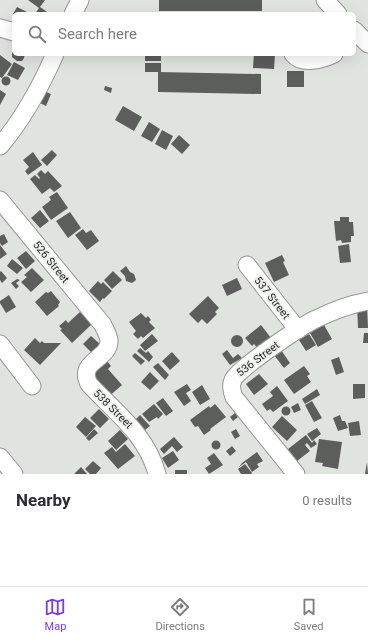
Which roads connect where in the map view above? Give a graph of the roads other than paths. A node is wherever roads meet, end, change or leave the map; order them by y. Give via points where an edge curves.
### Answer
1 (80, 0) edge
2 (325, 0) edge
3 (74, 12) edge
4 (336, 12) edge
5 (0, 28) edge
6 (12, 31) edge
7 (54, 56) edge
8 (296, 56) edge
9 (329, 56) edge
10 (0, 146) edge
11 (0, 200) edge
12 (247, 265) dead end
13 (368, 301) edge
14 (103, 325) joint
15 (298, 330) junction
16 (0, 344) edge
17 (32, 386) dead end
18 (0, 457) edge
19 (14, 474) edge
20 (157, 474) edge
21 (296, 474) edge

1 - 3 street
2 - 4 street
5 - 6 street
7 - 10 street via 19,120
8 - 9 street via 301,60
11 - 14 street, 526 Street
12 - 15 street, 537 Street
13 - 15 street, 536 Street via 327,313
14 - 20 street, 538 Street via 108,335 108,345 88,367 87,380 146,445
15 - 21 street, 536 Street via 244,367 233,378 231,384 234,397
16 - 17 street
18 - 19 street

